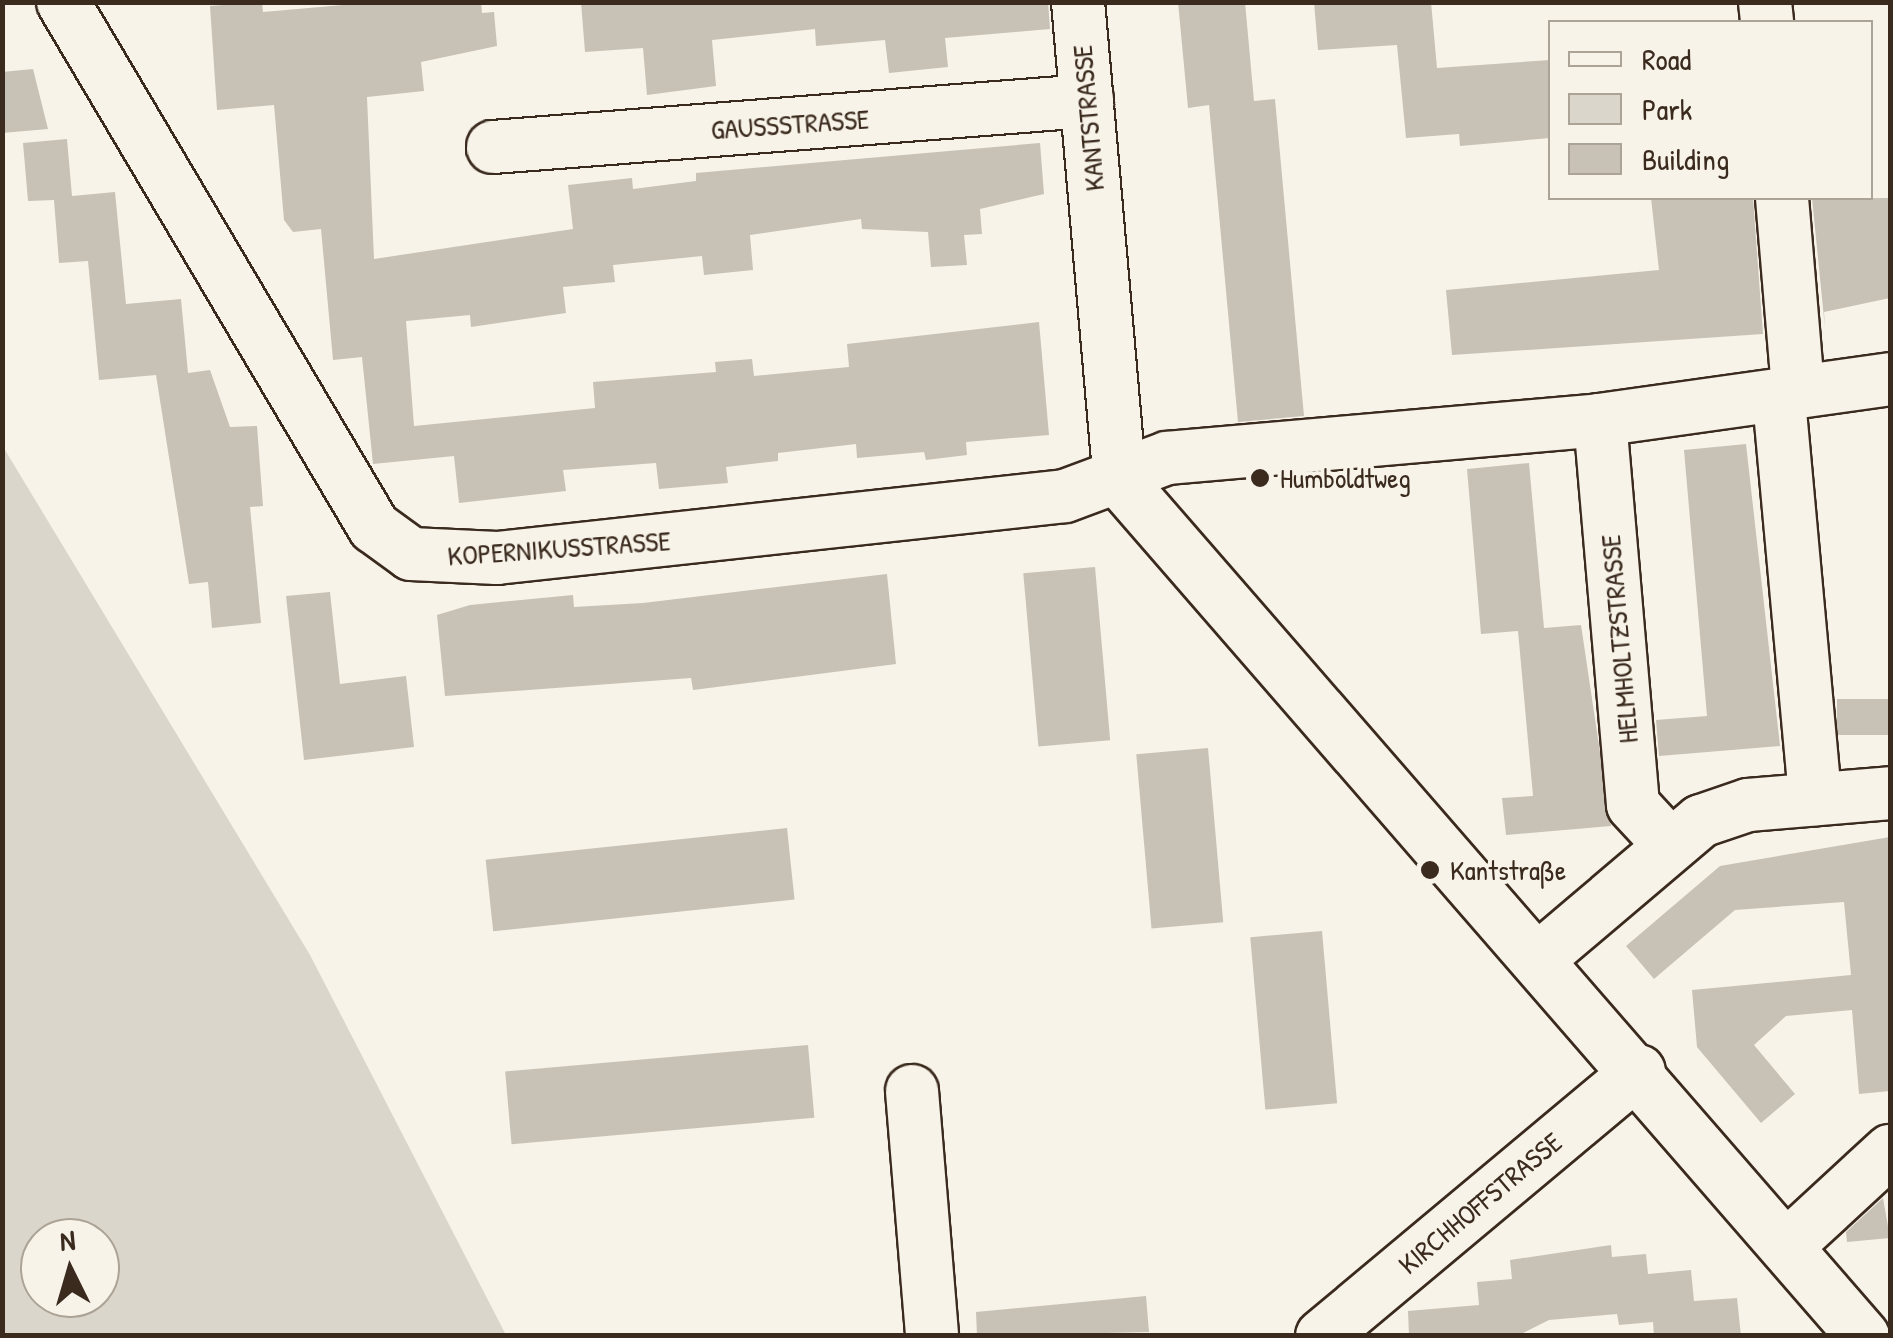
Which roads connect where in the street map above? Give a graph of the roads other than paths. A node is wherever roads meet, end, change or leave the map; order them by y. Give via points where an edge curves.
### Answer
1 (64, 2) edge
2 (1078, 2) edge
3 (1087, 100) junction
4 (493, 147) dead end
5 (1782, 200) edge
6 (1890, 379) edge
7 (1788, 394) junction
8 (1600, 420) junction
9 (1120, 481) junction
10 (1890, 793) edge
11 (1815, 799) junction
12 (1670, 845) junction
13 (1537, 960) junction
14 (1639, 1071) junction
15 (912, 1091) dead end
16 (1890, 1151) edge
17 (1788, 1245) junction
18 (932, 1336) edge
19 (1322, 1336) edge
20 (1863, 1336) edge

1 - 9 street, KOPERNIKUSSTRASSE via 388,544 446,559 497,558 1065,496
2 - 3 street, KANTSTRASSE
3 - 4 street, GAUSSSTRASSE
3 - 9 street, KANTSTRASSE
5 - 7 street
6 - 7 street
7 - 8 street
7 - 11 street
8 - 9 street via 1168,458
8 - 12 street, HELMHOLTZSTRASSE via 1633,805
9 - 13 street
10 - 11 street
11 - 12 street via 1721,812
12 - 13 street
13 - 14 street
14 - 17 street
14 - 19 street, KIRCHHOFFSTRASSE
15 - 18 street
16 - 17 street
17 - 20 street

